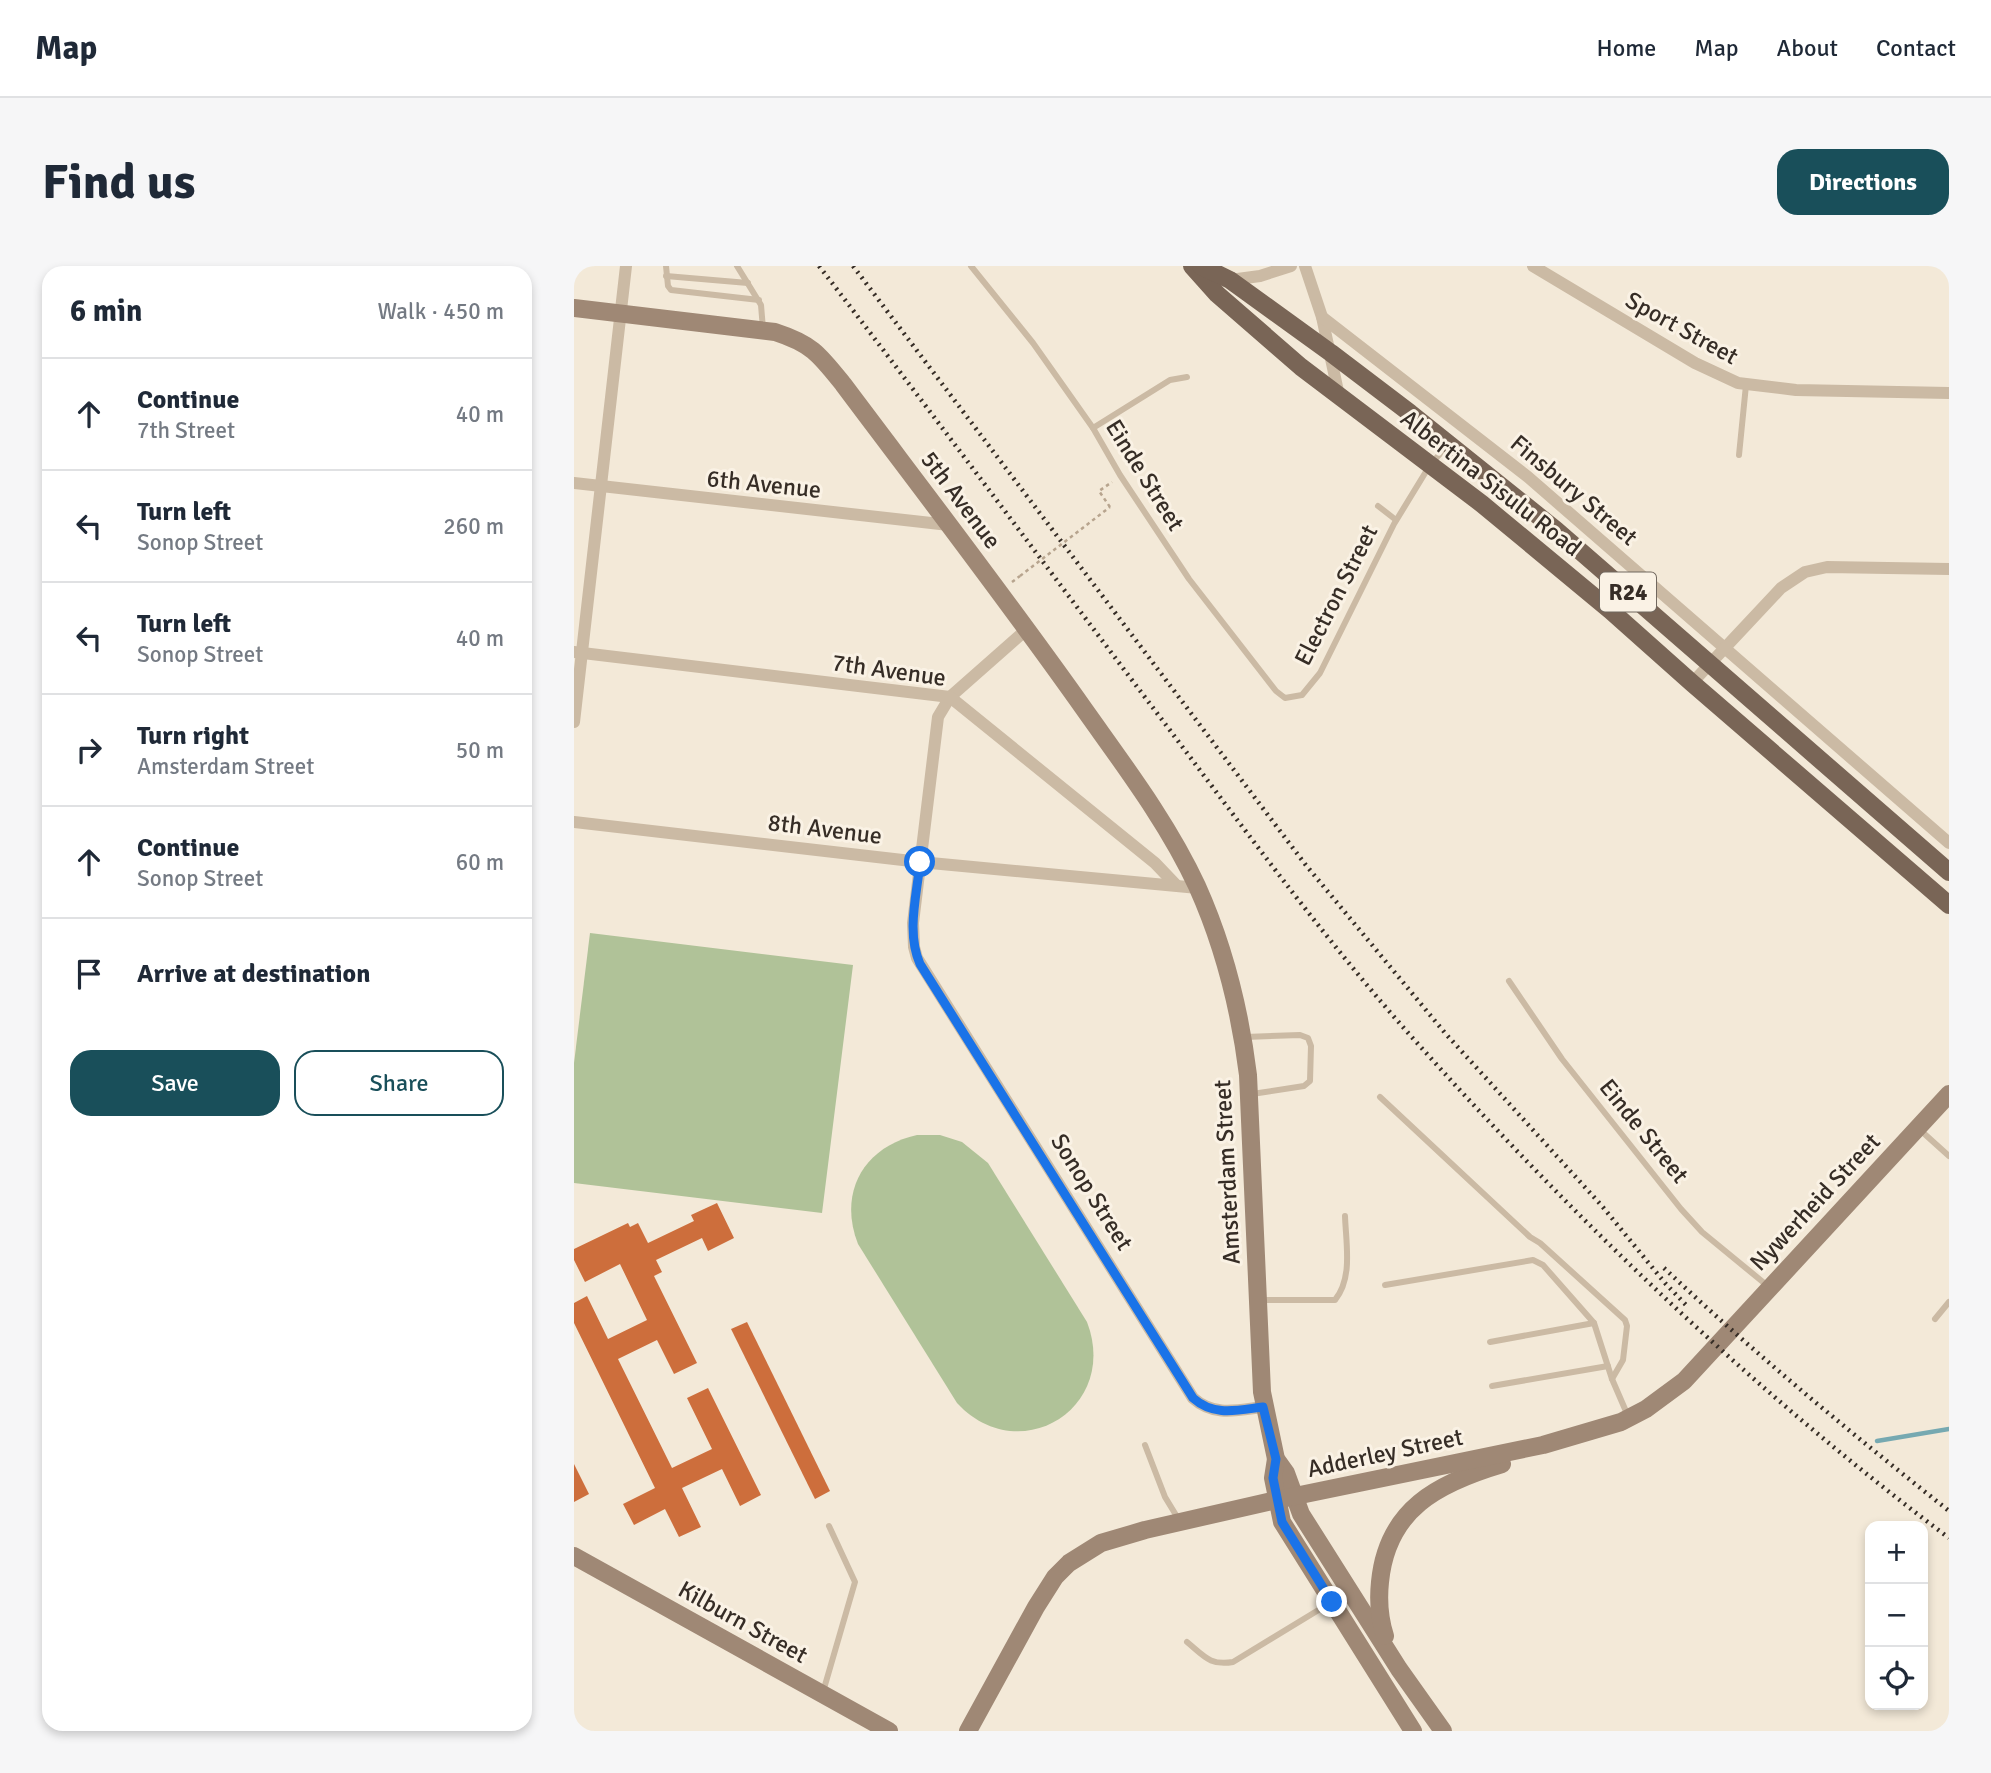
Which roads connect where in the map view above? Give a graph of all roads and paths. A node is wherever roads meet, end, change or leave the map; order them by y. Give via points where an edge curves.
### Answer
1 (626, 266) edge
2 (666, 266) edge
3 (737, 266) edge
4 (971, 266) edge
5 (1192, 266) edge
6 (1201, 266) edge
7 (1290, 266) edge
8 (1305, 266) edge
9 (1533, 266) edge
10 (666, 276) junction
11 (1230, 280) junction
12 (748, 283) junction
13 (759, 299) junction
14 (574, 308) edge
15 (620, 314) junction
16 (1322, 317) junction
17 (764, 331) junction
18 (1331, 353) junction
19 (1187, 377) dead end
20 (1746, 385) junction
21 (1949, 393) edge
22 (1339, 396) junction
23 (1093, 428) junction
24 (1449, 444) junction
25 (1739, 454) dead end
26 (1430, 465) junction
27 (1120, 475) junction
28 (574, 483) edge
29 (601, 485) junction
30 (1378, 506) dead end
31 (1396, 520) junction
32 (949, 525) junction
33 (1949, 569) edge
34 (1011, 582) dead end
35 (1027, 629) junction
36 (1725, 646) junction
37 (578, 652) edge
38 (1709, 664) junction
39 (1692, 683) junction
40 (950, 697) junction
41 (1290, 698) joint
42 (574, 722) edge
43 (574, 822) edge
44 (1949, 843) edge
45 (920, 862) junction
46 (1949, 872) edge
47 (1175, 885) junction
48 (1198, 888) junction
49 (1949, 905) edge
50 (1509, 981) dead end
51 (1243, 1037) junction
52 (1249, 1094) junction
53 (1949, 1094) edge
54 (1380, 1097) dead end
55 (1918, 1128) junction
56 (1949, 1156) edge
57 (1345, 1216) dead end
58 (1385, 1285) dead end
59 (1769, 1287) junction
60 (1258, 1300) junction
61 (1949, 1302) edge
62 (1935, 1319) dead end
63 (1594, 1323) junction
64 (1490, 1342) dead end
65 (1718, 1343) joint
66 (1608, 1366) junction
67 (1612, 1379) junction
68 (1492, 1386) dead end
69 (1263, 1407) junction
70 (1625, 1420) junction
71 (1145, 1445) dead end
72 (1285, 1499) junction
73 (1180, 1522) junction
74 (829, 1526) dead end
75 (574, 1556) edge
76 (1332, 1602) junction
77 (1187, 1642) dead end
78 (1399, 1669) junction
79 (823, 1694) junction
80 (889, 1731) edge
81 (968, 1731) edge
82 (1413, 1731) edge
83 (1443, 1731) edge

1 - 15 street
2 - 10 lane
3 - 12 lane
4 - 23 lane, Einde Street
5 - 22 main road, Albertina Sisulu Road / R24 via 1216,295
6 - 11 main road, Albertina Sisulu Road / R24
7 - 11 street
8 - 16 street
9 - 20 street, Sport Street via 1695,363
10 - 12 lane
10 - 13 lane via 671,290
11 - 18 main road, Albertina Sisulu Road / R24
12 - 13 lane
13 - 17 lane
14 - 15 street, 5th Avenue
15 - 17 street, 5th Avenue
15 - 29 street
16 - 18 street
16 - 36 street, Finsbury Street via 1528,477
17 - 32 street, 5th Avenue via 796,339 821,356
18 - 22 street
18 - 24 main road, Albertina Sisulu Road / R24
19 - 23 lane via 1170,380
20 - 21 street, Sport Street
20 - 25 lane
22 - 26 main road, Albertina Sisulu Road / R24
23 - 27 lane, Einde Street
24 - 26 lane
24 - 38 main road, Albertina Sisulu Road / R24
26 - 31 lane
26 - 39 main road, Albertina Sisulu Road / R24 via 1610,610
27 - 34 path, bridge via 1099,491 1110,507
27 - 41 lane, Einde Street via 1197,589 1276,691
28 - 29 street, 6th Avenue
29 - 32 street, 6th Avenue
29 - 37 street
30 - 31 lane, Electron Street
31 - 41 lane, Electron Street via 1320,673 1302,695
32 - 35 street, 5th Avenue
33 - 36 street via 1827,567 1805,572 1781,588
35 - 40 street
35 - 48 street, 5th Avenue via 1166,830
36 - 38 street
36 - 44 street, Finsbury Street
37 - 40 street, 7th Avenue
37 - 42 street
38 - 39 street
38 - 46 main road, Albertina Sisulu Road / R24
39 - 49 main road, Albertina Sisulu Road / R24
40 - 45 street via 938,717
40 - 47 street, 7th Avenue via 1155,863
43 - 45 street, 8th Avenue
45 - 47 street, 8th Avenue
45 - 69 street, Sonop Street via 913,923 920,964 1193,1398 1215,1410
47 - 48 street, 8th Avenue
48 - 51 street, Amsterdam Street
50 - 59 lane, Einde Street via 1562,1059 1681,1209
51 - 52 street, Amsterdam Street
51 - 52 lane via 1300,1035 1308,1038 1311,1046 1310,1082
52 - 60 street, Amsterdam Street
53 - 55 street, Nywerheid Street
54 - 67 lane via 1625,1320 1623,1360
55 - 56 lane
55 - 59 street, Nywerheid Street
57 - 60 lane via 1346,1280 1335,1300
58 - 63 lane via 1533,1259
59 - 65 street, Nywerheid Street
60 - 69 street, Amsterdam Street
61 - 62 lane
63 - 64 lane
63 - 66 lane
65 - 70 street, Adderley Street via 1684,1381
66 - 67 lane
66 - 68 lane
67 - 70 lane
69 - 72 street, Amsterdam Street via 1276,1459 1286,1473
70 - 72 street, Adderley Street via 1543,1445
70 - 78 street via 1564,1446 1463,1476 1420,1501 1392,1536 1381,1573 1380,1620
71 - 73 lane
72 - 73 street, Adderley Street
72 - 76 street via 1282,1522
72 - 78 street via 1301,1514
73 - 81 street, Adderley Street via 1118,1537 1069,1563 1035,1607
74 - 79 lane via 855,1582
75 - 79 street, Kilburn Street
76 - 77 lane via 1233,1662 1210,1661
76 - 82 street
78 - 83 street
79 - 80 street, Kilburn Street

